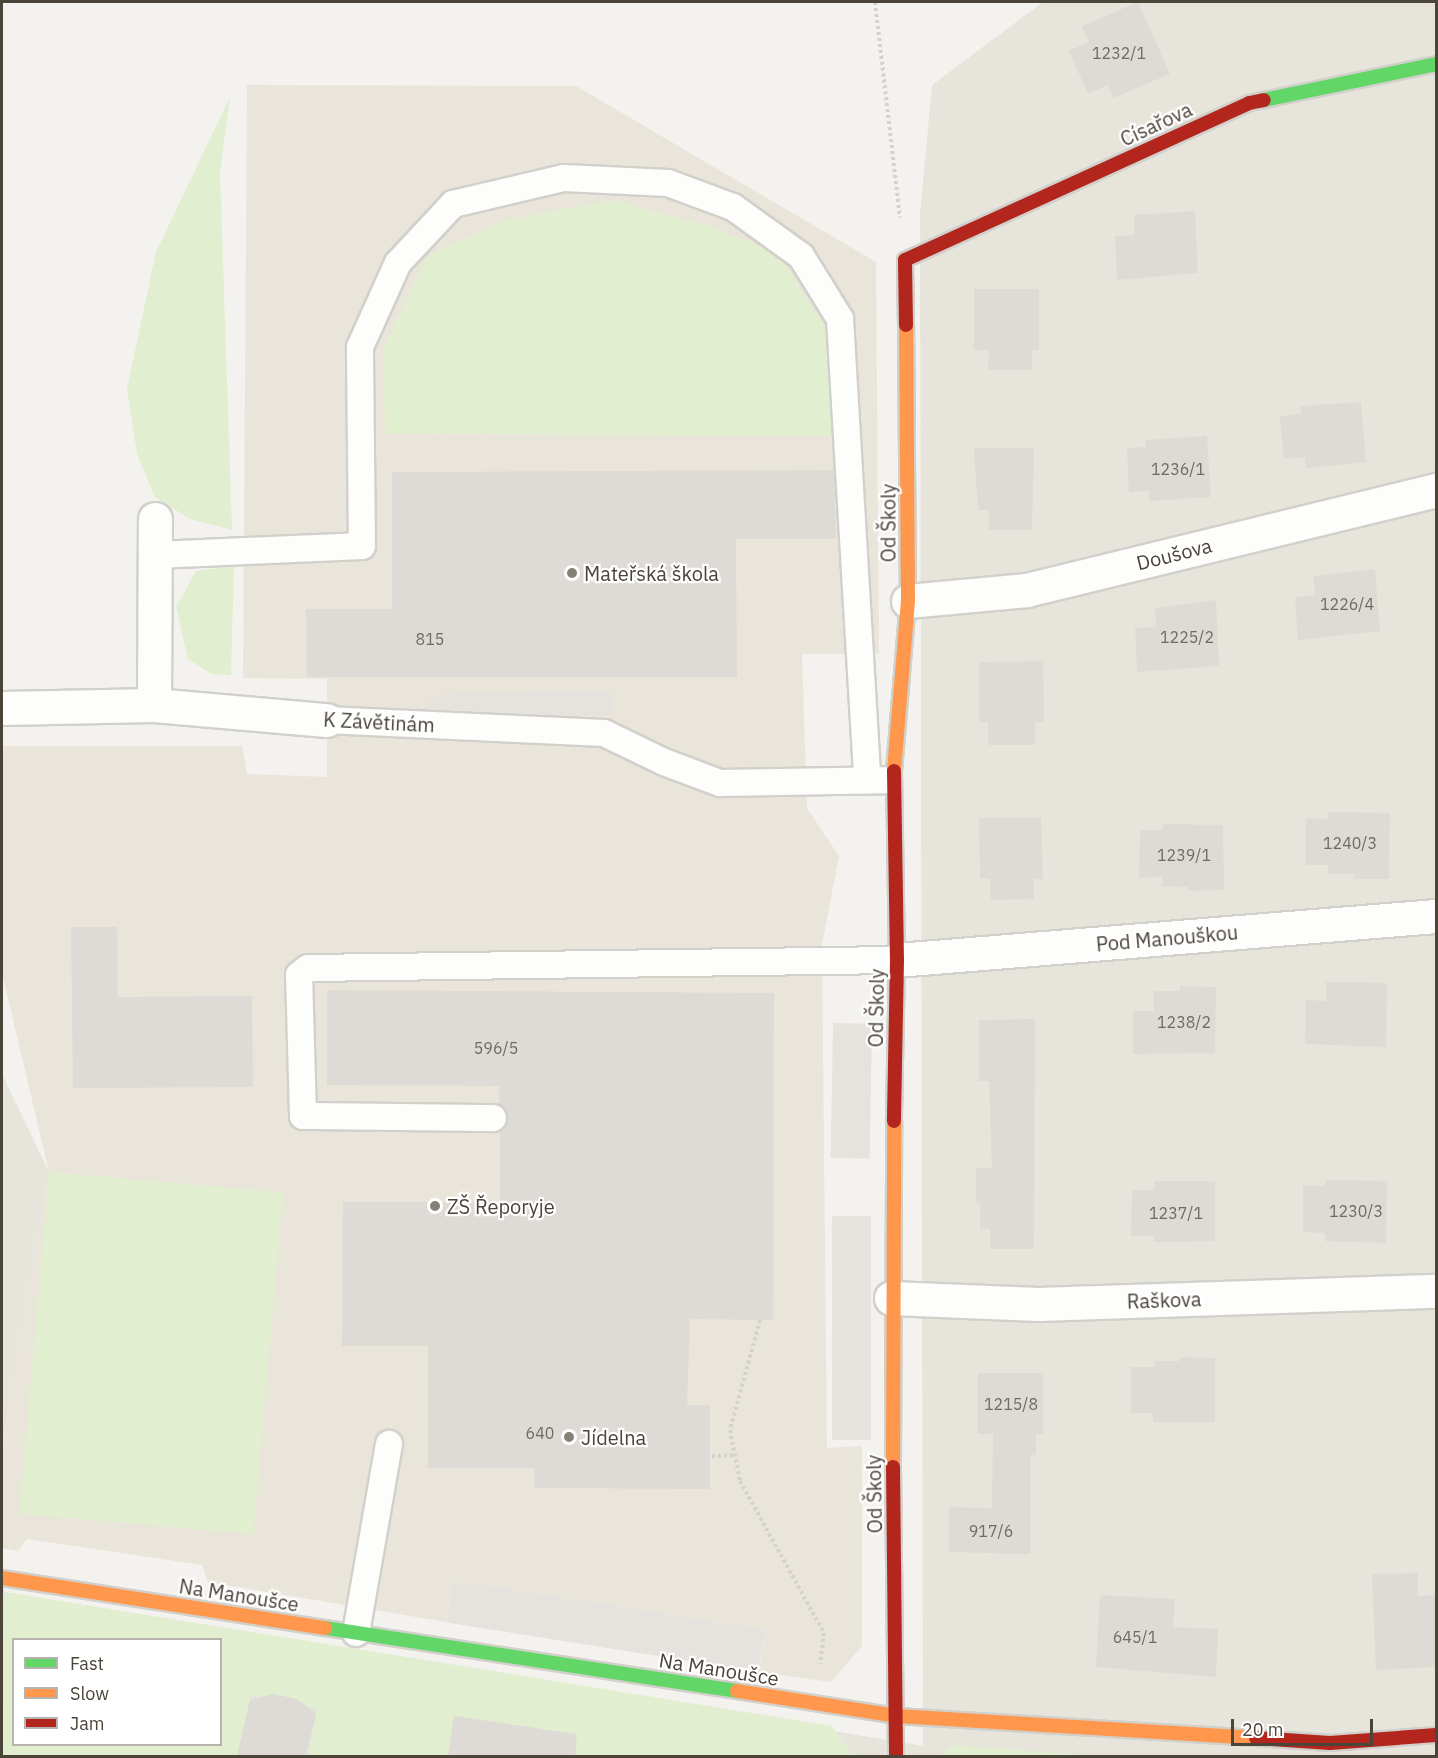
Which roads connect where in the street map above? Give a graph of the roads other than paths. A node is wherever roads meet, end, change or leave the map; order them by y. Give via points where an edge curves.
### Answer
1 (1437, 64) edge
2 (905, 260) joint
3 (1437, 490) edge
4 (155, 519) dead end
5 (156, 555) junction
6 (908, 601) junction
7 (154, 705) junction
8 (2, 708) edge
9 (326, 720) joint
10 (893, 779) junction
11 (867, 780) junction
12 (1437, 916) edge
13 (897, 960) junction
14 (494, 1118) dead end
15 (1437, 1291) edge
16 (891, 1299) junction
17 (389, 1444) dead end
18 (2, 1578) edge
19 (356, 1632) junction
20 (897, 1716) junction
21 (1437, 1735) edge
22 (896, 1756) edge

1 - 2 street, Císařova via 1249,103
2 - 6 street, Od Školy
3 - 6 street, Doušova via 1026,590
4 - 5 street
5 - 7 street
5 - 11 lane via 362,546 360,347 398,263 453,204 564,178 668,183 733,207 801,256 840,319
6 - 10 street, Od Školy
7 - 8 street, K Závětinám
7 - 9 street, K Závětinám
9 - 11 lane, K Závětinám via 604,733 720,783
10 - 11 lane
10 - 13 street, Od Školy
12 - 13 street, Pod Manouškou
13 - 14 lane via 308,968 299,975 303,1116
13 - 16 street, Od Školy
15 - 16 street, Raškova via 1038,1304
16 - 20 street, Od Školy
17 - 19 lane
18 - 19 street, Na Manoušce
19 - 20 street, Na Manoušce
20 - 21 street, Na Manoušce via 1330,1743
20 - 22 street, Od Školy

